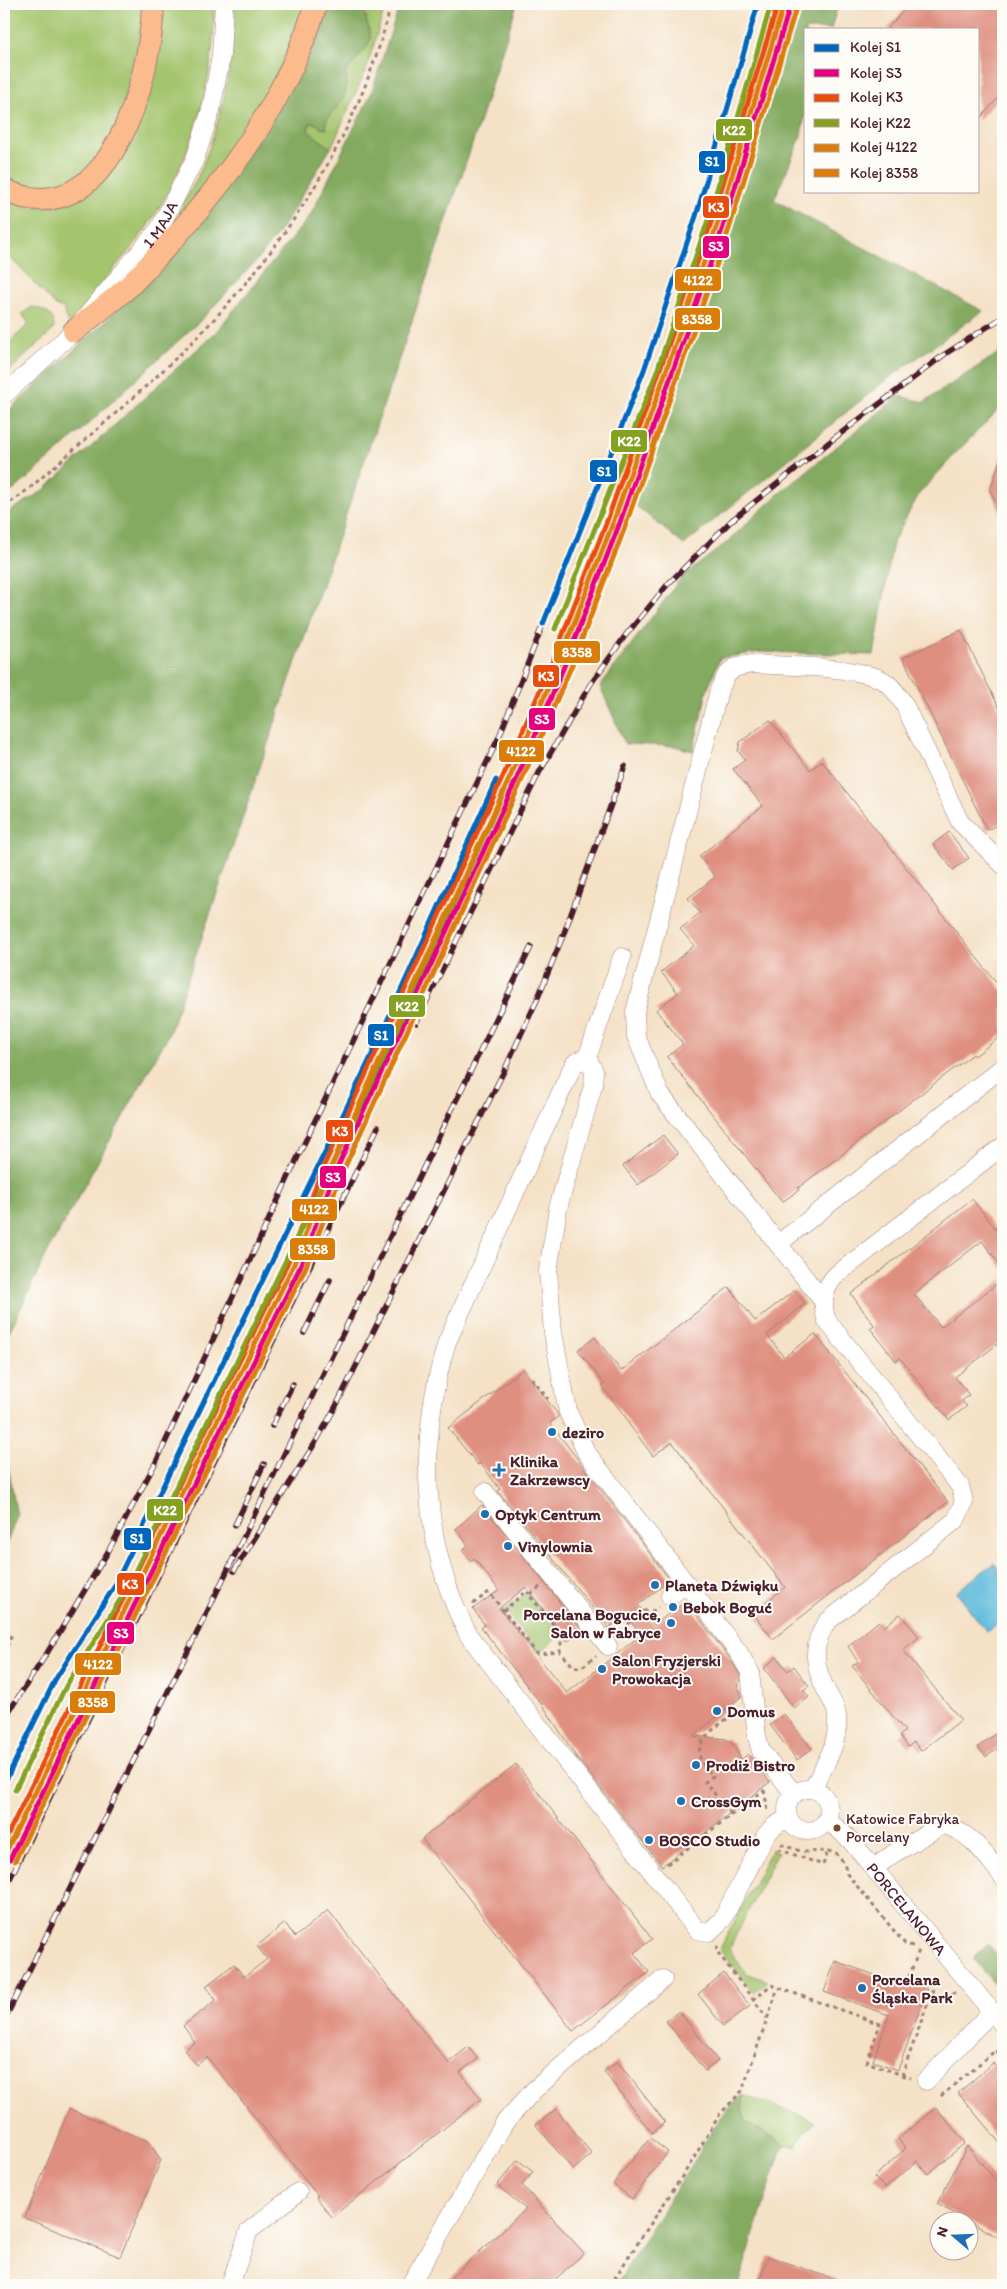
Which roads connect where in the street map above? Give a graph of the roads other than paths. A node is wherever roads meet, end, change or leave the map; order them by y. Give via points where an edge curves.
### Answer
1 (153, 4) edge
2 (224, 4) edge
3 (316, 4) edge
4 (4, 190) edge
5 (74, 331) junction
6 (4, 396) edge
7 (1003, 865) edge
8 (622, 957) dead end
9 (586, 1061) junction
10 (1003, 1067) edge
11 (1003, 1146) edge
12 (778, 1244) junction
13 (823, 1301) junction
14 (484, 1492) dead end
15 (686, 1583) junction
16 (670, 1596) dead end
17 (608, 1646) road end
18 (790, 1789) junction
19 (813, 1789) junction
20 (788, 1818) junction
21 (826, 1821) junction
22 (874, 1868) junction
23 (1003, 1876) edge
24 (663, 1979) dead end
25 (992, 2011) junction
26 (1003, 2025) edge
27 (921, 2080) road end
28 (298, 2192) dead end
29 (232, 2284) edge
30 (410, 2285) edge

1 - 4 main road via 140,86 127,125 104,164 82,186 60,196 40,200
2 - 5 street, 1 MAJA via 214,98 188,175 159,229
3 - 5 main road via 288,74 221,184 123,292
5 - 6 street, 1 MAJA
7 - 12 street via 960,822 904,704 884,681 862,672 751,664 734,668 726,676 705,741 635,1012 635,1023 639,1046 660,1094
8 - 9 street
9 - 15 street via 594,1071 593,1086 558,1208 548,1271 561,1384 570,1419 586,1452
9 - 20 street via 575,1063 571,1070 442,1359 431,1411 428,1488 428,1507 440,1568 469,1636 698,1930 709,1932 722,1920 766,1835
10 - 12 street
11 - 13 street via 836,1275 827,1286
12 - 13 street
13 - 19 street via 827,1321 960,1486 964,1502 956,1520 822,1629 815,1665 836,1708 837,1728 836,1744
14 - 17 street
15 - 16 street
15 - 18 street via 750,1672 761,1751
18 - 19 street
18 - 20 street
19 - 21 street via 827,1802
20 - 21 street via 794,1826 807,1831
21 - 22 street, PORCELANOWA via 851,1841
22 - 23 street via 942,1825 959,1830 972,1840
22 - 25 street, PORCELANOWA
24 - 30 street via 534,2090 505,2122
25 - 26 street, PORCELANOWA
25 - 27 street
28 - 29 street via 249,2231

